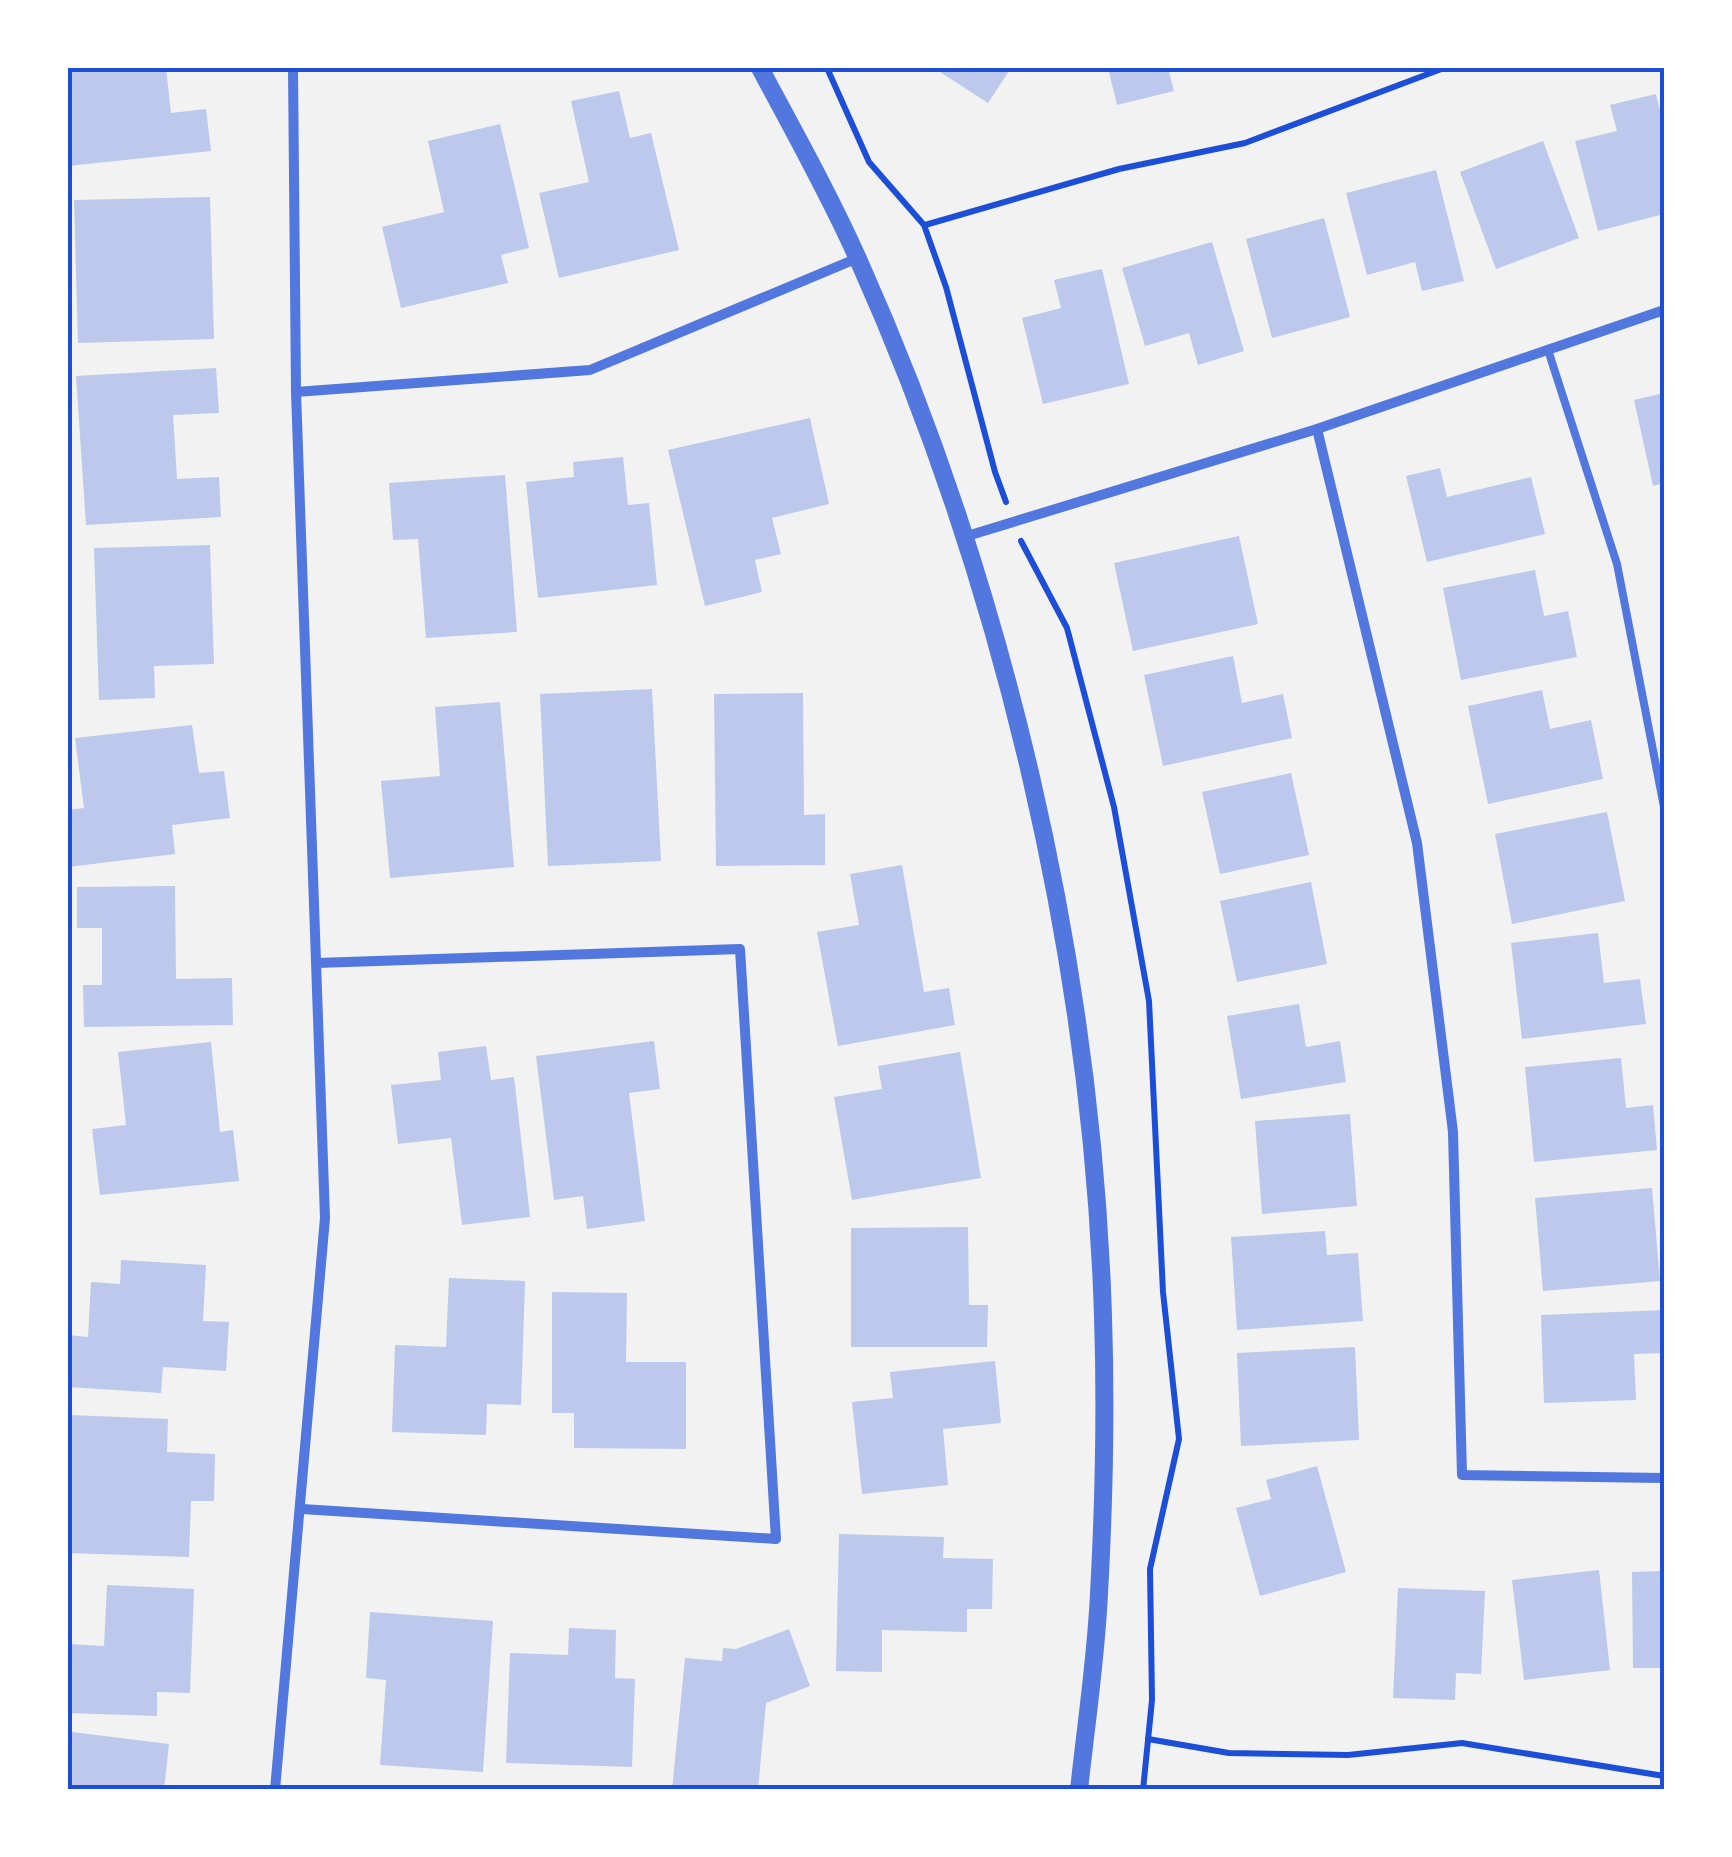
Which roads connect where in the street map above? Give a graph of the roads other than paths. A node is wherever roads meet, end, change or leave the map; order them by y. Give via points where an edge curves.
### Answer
1 (293, 68) edge
2 (760, 68) edge
3 (858, 258) junction
4 (1664, 310) edge
5 (1548, 350) junction
6 (296, 392) junction
7 (1317, 429) junction
8 (964, 536) junction
9 (1664, 807) edge
10 (318, 963) junction
11 (1664, 1478) edge
12 (302, 1509) junction
13 (275, 1790) edge
14 (1079, 1790) edge

1 - 6 street
2 - 3 street
3 - 6 street via 590,370
3 - 8 street
4 - 5 street
5 - 7 street
5 - 9 lane via 1617,564
6 - 10 street
7 - 8 street
7 - 11 street via 1418,843 1453,1132 1462,1475
8 - 14 street via 1051,864 1094,1164 1104,1434 1099,1596
10 - 12 street via 325,1218
10 - 12 street via 740,949 776,1539
12 - 13 street

